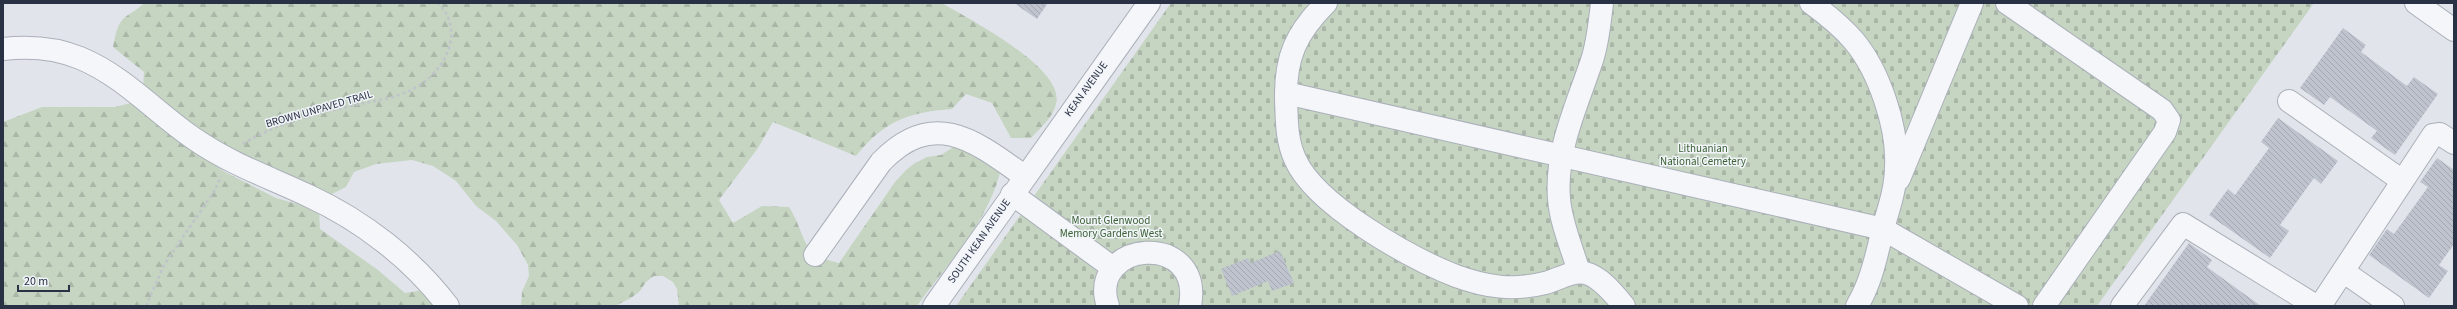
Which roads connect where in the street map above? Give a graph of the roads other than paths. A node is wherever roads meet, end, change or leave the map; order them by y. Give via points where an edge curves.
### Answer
1 (1148, 3) edge
2 (1326, 3) edge
3 (1602, 3) edge
4 (1811, 3) edge
5 (1972, 3) edge
6 (2007, 3) edge
7 (2416, 3) edge
8 (2454, 30) edge
9 (3, 49) edge
10 (1286, 93) junction
11 (2289, 101) dead end
12 (2454, 143) edge
13 (1561, 157) junction
14 (1024, 176) junction
15 (2401, 180) junction
16 (1012, 194) junction
17 (1893, 194) junction
18 (1883, 229) junction
19 (815, 254) dead end
20 (1113, 268) junction
21 (1579, 272) junction
22 (2344, 272) junction
23 (448, 306) edge
24 (934, 306) edge
25 (1108, 306) edge
26 (1190, 306) edge
27 (1624, 306) edge
28 (1857, 306) edge
29 (2017, 306) edge
30 (2044, 306) edge
31 (2122, 306) edge
32 (2316, 306) edge
33 (2320, 306) edge
34 (2393, 306) edge

1 - 14 street, KEAN AVENUE
2 - 10 street via 1308,21 1292,48
3 - 13 street via 1593,56 1567,128
4 - 17 street via 1829,16 1855,42 1871,68 1885,101 1893,132 1896,165
5 - 17 street
6 - 30 street via 2162,110 2169,120 2165,132
7 - 8 street
9 - 23 street via 47,49 65,52 97,66 196,140 229,159 309,196 359,225 392,248
10 - 13 street
10 - 21 street via 1287,131 1295,160 1319,191 1373,232 1433,266 1482,284 1502,288 1522,288
11 - 15 street
12 - 15 street via 2440,134 2433,135
13 - 18 street
13 - 21 street via 1561,215
14 - 16 street, SOUTH KEAN AVENUE
14 - 19 street via 984,147 966,138 952,134 920,135 893,149 880,162
15 - 22 street
16 - 20 street
16 - 24 street, SOUTH KEAN AVENUE
17 - 18 street
18 - 28 street via 1868,282
18 - 29 street
20 - 25 street via 1106,289
20 - 26 street via 1133,254 1147,251 1161,253 1175,260 1186,272 1191,283
21 - 27 street via 1599,281
22 - 33 street
22 - 34 street
31 - 32 street via 2183,224

